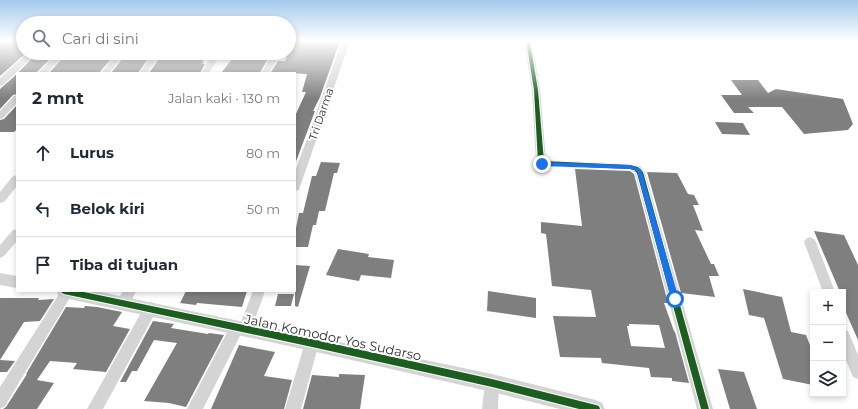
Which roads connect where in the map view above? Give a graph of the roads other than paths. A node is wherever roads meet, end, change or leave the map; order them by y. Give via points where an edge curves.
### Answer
1 (25, 60) edge
2 (55, 60) edge
3 (116, 60) edge
4 (153, 60) edge
5 (213, 60) edge
6 (273, 60) edge
7 (339, 60) edge
8 (531, 60) edge
9 (43, 72) edge
10 (106, 72) edge
11 (144, 72) edge
12 (206, 72) edge
13 (266, 72) edge
14 (0, 84) edge
15 (16, 99) edge
16 (0, 116) edge
17 (16, 180) edge
18 (296, 184) edge
19 (0, 199) edge
20 (16, 234) edge
21 (810, 242) dead end
22 (0, 254) edge
23 (0, 279) edge
24 (16, 282) edge
25 (828, 289) edge
26 (66, 292) edge
27 (77, 292) edge
28 (259, 292) edge
29 (126, 297) edge
30 (152, 308) junction
31 (241, 328) junction
32 (312, 342) junction
33 (846, 343) edge
34 (858, 372) edge
35 (492, 383) junction
36 (0, 400) edge
37 (95, 409) edge
38 (194, 409) edge
39 (293, 409) edge
40 (490, 409) edge
41 (596, 409) edge
42 (705, 409) edge

1 - 14 street
2 - 9 street
3 - 10 street
4 - 11 street
5 - 12 street
6 - 13 street
7 - 18 street, Tri Darma
8 - 42 street via 536,90 541,163 630,167 640,172
15 - 16 street
17 - 19 street
20 - 22 street
21 - 25 street
23 - 24 street
26 - 36 street
27 - 29 street, Jalan Komodor Yos Sudarso
28 - 31 street
29 - 30 street, Jalan Komodor Yos Sudarso
30 - 31 street, Jalan Komodor Yos Sudarso
30 - 37 street
31 - 32 street, Jalan Komodor Yos Sudarso
31 - 38 street
32 - 35 street, Jalan Komodor Yos Sudarso
32 - 39 street
33 - 34 street
35 - 40 street
35 - 41 street, Jalan Komodor Yos Sudarso

